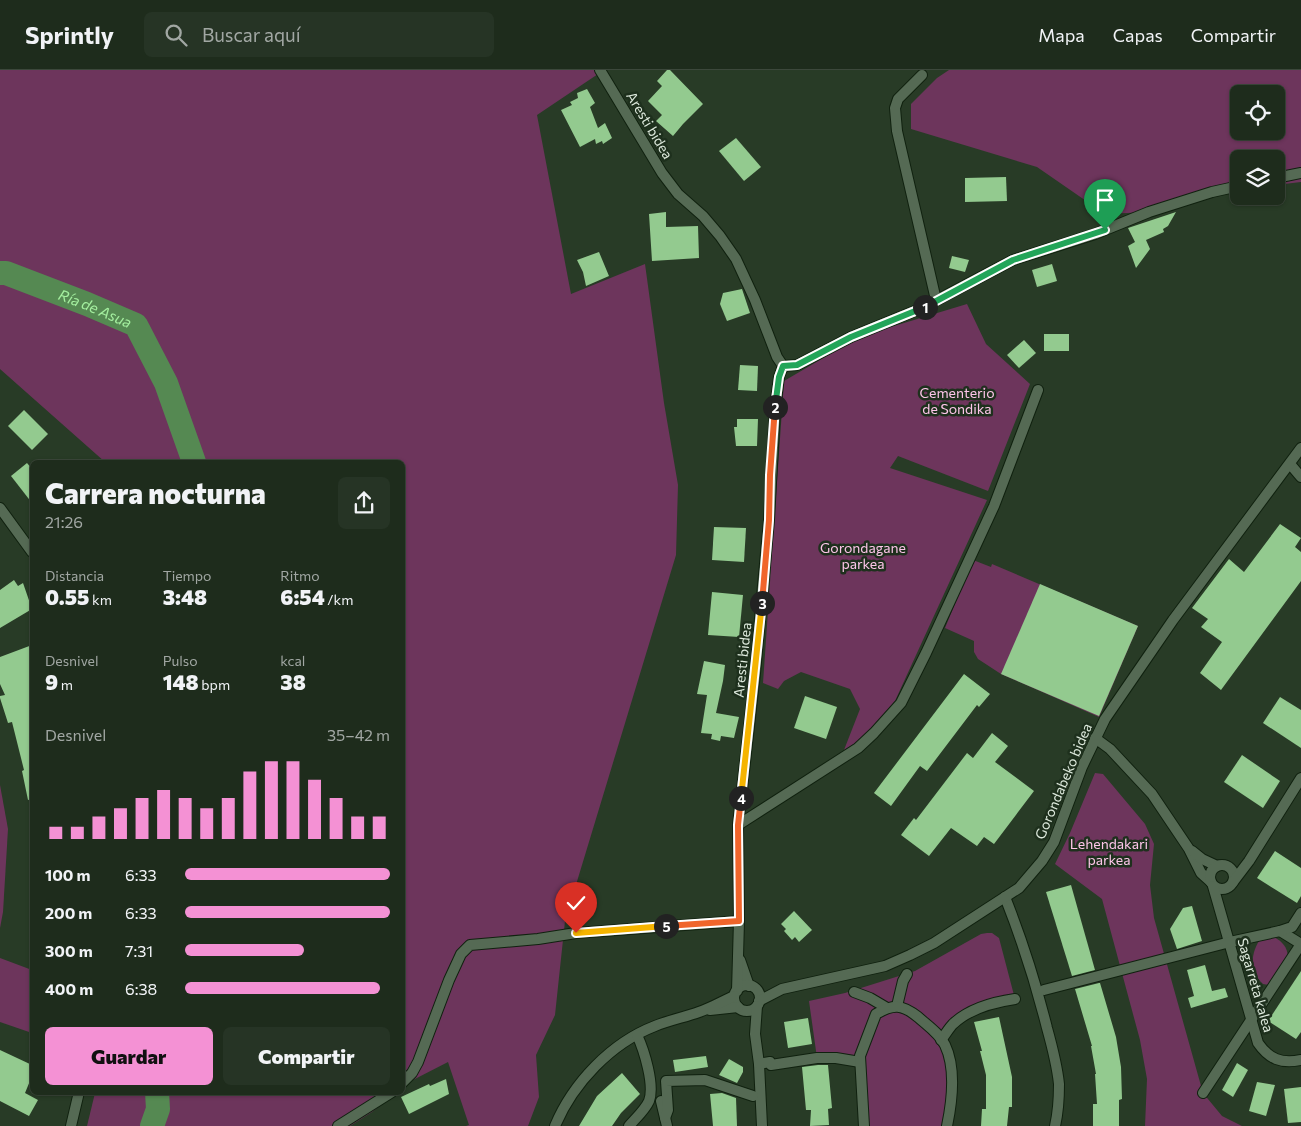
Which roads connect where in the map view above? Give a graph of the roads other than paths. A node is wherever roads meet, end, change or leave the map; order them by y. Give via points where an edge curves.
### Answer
1 (600, 70) edge
2 (922, 75) dead end
3 (1301, 174) edge
4 (1285, 177) edge
5 (1230, 188) edge
6 (936, 300) junction
7 (783, 366) junction
8 (1038, 390) dead end
9 (1301, 448) edge
10 (1290, 464) junction
11 (1301, 477) edge
12 (0, 508) edge
13 (30, 549) edge
14 (1095, 738) junction
15 (1301, 778) edge
16 (738, 825) junction
17 (1189, 849) junction
18 (1254, 851) junction
19 (1222, 866) junction
20 (1233, 882) junction
21 (1212, 884) junction
22 (1006, 897) junction
23 (1301, 913) edge
24 (739, 921) junction
25 (1280, 931) junction
26 (1230, 942) junction
27 (1301, 944) edge
28 (739, 957) junction
29 (907, 974) dead end
30 (751, 986) junction
31 (782, 989) junction
32 (1044, 990) dead end
33 (854, 992) dead end
34 (735, 993) junction
35 (1015, 999) dead end
36 (758, 1004) junction
37 (892, 1007) junction
38 (740, 1009) junction
39 (704, 1010) junction
40 (1251, 1018) junction
41 (755, 1034) junction
42 (637, 1035) junction
43 (941, 1040) junction
44 (1301, 1060) edge
45 (860, 1062) junction
46 (759, 1064) junction
47 (405, 1080) edge
48 (1203, 1093) dead end
49 (78, 1095) edge
50 (387, 1095) edge
51 (753, 1096) dead end
52 (661, 1101) dead end
53 (666, 1122) edge
54 (71, 1126) edge
55 (338, 1126) edge
56 (555, 1126) edge
57 (629, 1126) edge
58 (762, 1126) edge
59 (864, 1126) edge
60 (947, 1126) edge
61 (1055, 1126) edge

1 - 7 street, Aresti bidea via 662,173 678,194 703,216 736,259
2 - 6 street via 898,99 895,108 897,131
3 - 4 street
5 - 6 street via 1149,212 1095,234 1013,260
6 - 7 street via 797,365
7 - 16 street, Aresti bidea via 775,408 769,520
8 - 16 street via 994,506 900,703 858,748
9 - 10 street, Gorondabeko bidea
10 - 11 street
10 - 14 street, Gorondabeko bidea via 1173,620
12 - 13 street
14 - 17 street via 1110,749 1152,794
14 - 22 street, Gorondabeko bidea via 1054,842 1027,880
15 - 18 street
16 - 24 street, Aresti bidea
17 - 19 street
17 - 21 street via 1201,874
18 - 19 street
18 - 20 street
19 - 20 street via 1234,874
19 - 21 street via 1211,871
20 - 21 street via 1224,889
21 - 26 street, Sagarreta kalea
22 - 31 street, Gorondabeko bidea via 934,943 885,966
22 - 61 street via 1053,1051 1059,1084
23 - 25 street via 1292,927
24 - 28 street, Aresti bidea
24 - 47 street via 576,933 470,945 461,954 418,1062
25 - 26 street
25 - 27 street
26 - 32 street
26 - 40 street, Sagarreta kalea
27 - 40 street
28 - 30 street, Aresti bidea
28 - 34 street, Aresti bidea
29 - 37 street
30 - 31 street, Gorondabeko bidea
30 - 34 street via 742,986
30 - 36 street via 759,993
31 - 36 street, Gorondabeko bidea
33 - 37 street
34 - 38 street via 735,1004
34 - 39 street
35 - 43 street via 994,1002 970,1012 953,1024
36 - 38 street via 750,1011
36 - 41 street
37 - 43 street via 910,1011
37 - 45 street via 876,1014
38 - 39 street
38 - 41 street
39 - 42 street
40 - 44 street, Sagarreta kalea via 1258,1042 1270,1056 1289,1062
40 - 48 street
41 - 46 street
42 - 56 street via 614,1049 587,1076
42 - 57 street via 651,1088 649,1100
43 - 60 street via 946,1046 952,1072
45 - 46 street via 817,1058
45 - 59 street
46 - 58 street
49 - 54 street
50 - 55 street
51 - 53 street via 706,1080 666,1081
52 - 53 street

